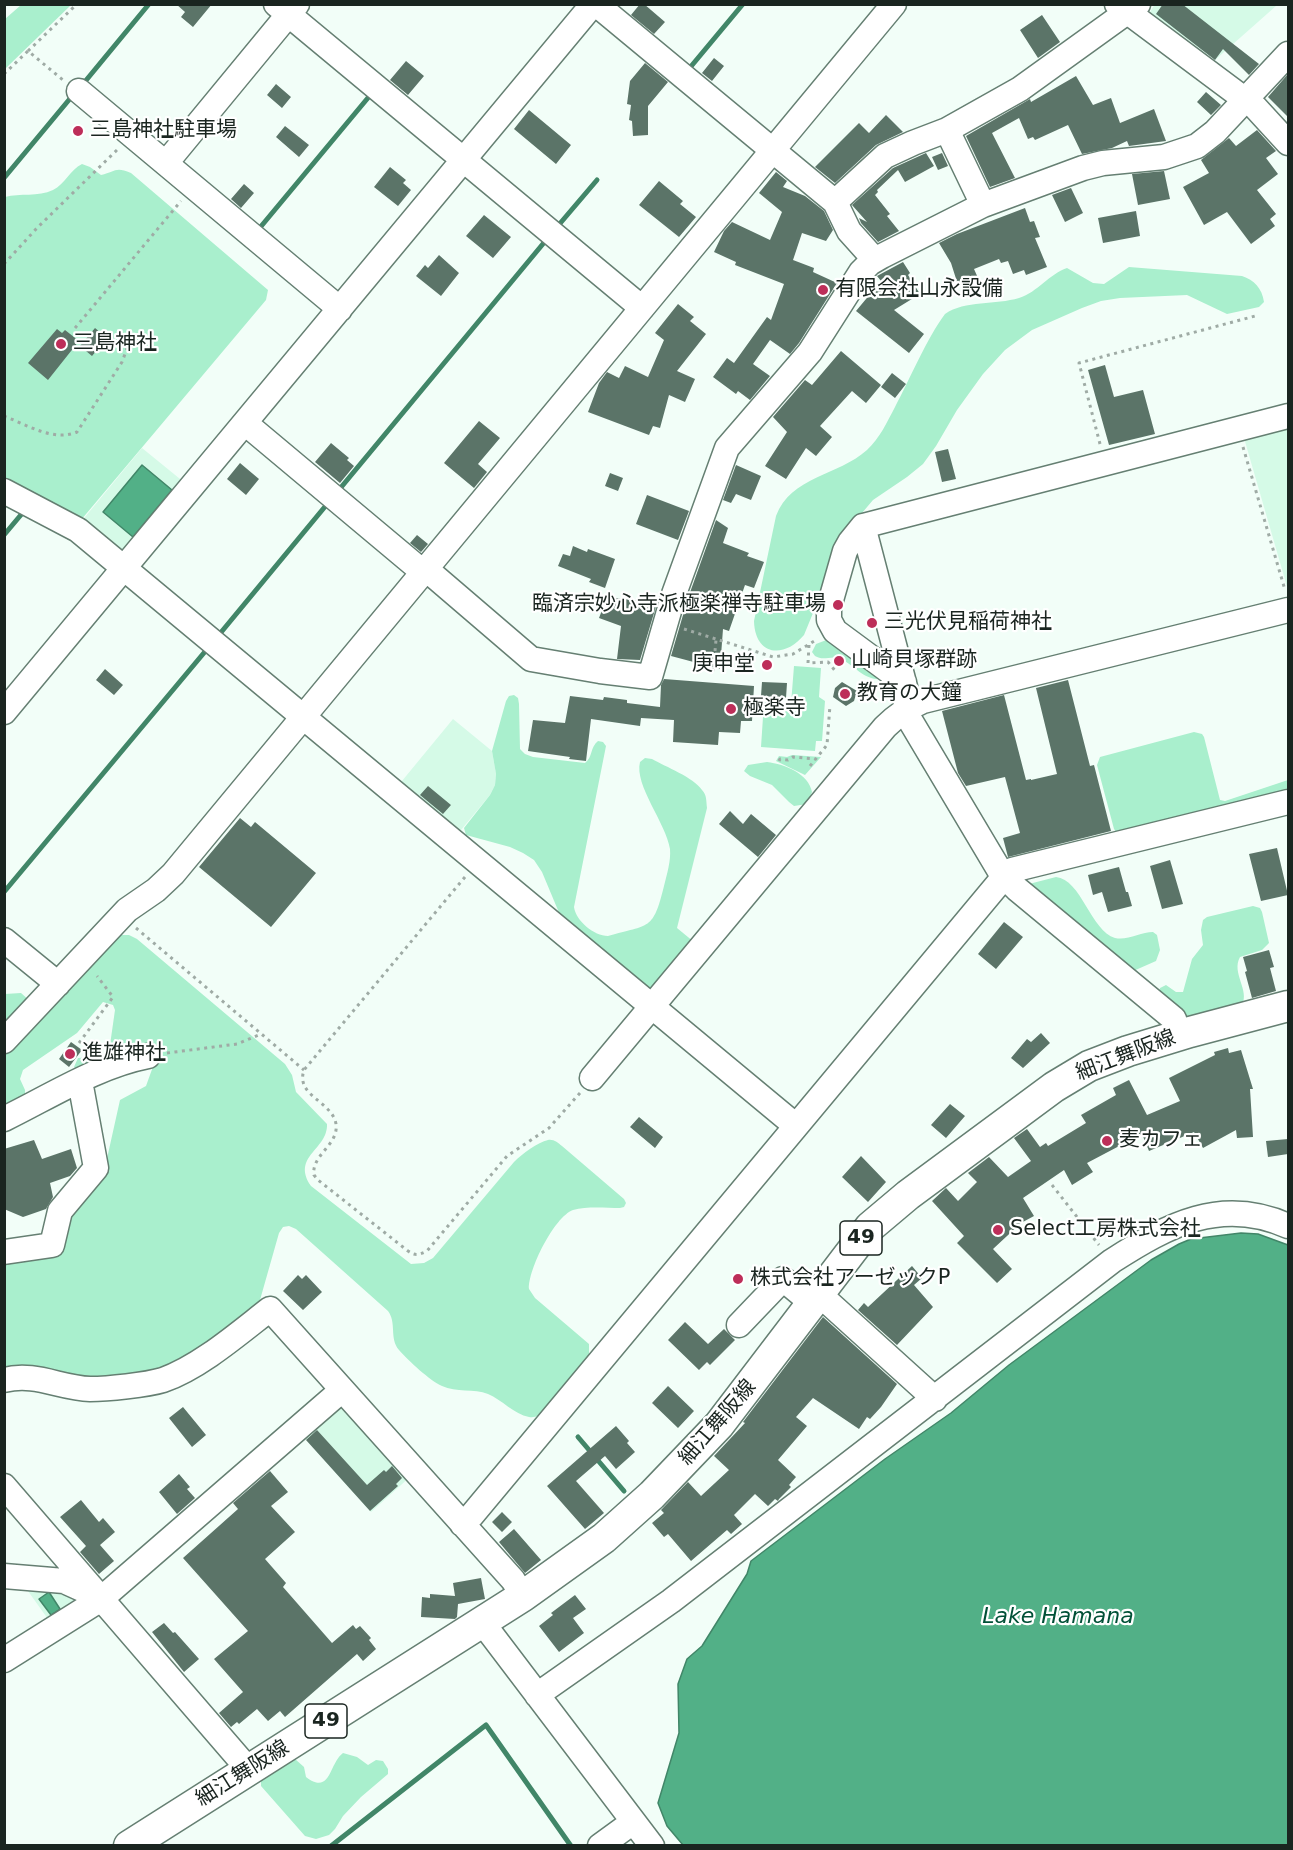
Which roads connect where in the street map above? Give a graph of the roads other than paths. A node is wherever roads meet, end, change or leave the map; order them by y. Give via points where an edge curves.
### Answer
1 (595, 4) edge
2 (894, 4) edge
3 (1127, 7) edge
4 (287, 8) edge
5 (1288, 54) edge
6 (79, 91) road end
7 (1245, 100) junction
8 (947, 130) junction
9 (1288, 143) edge
10 (773, 151) junction
11 (464, 160) junction
12 (166, 163) junction
13 (835, 202) junction
14 (983, 205) junction
15 (875, 260) junction
16 (642, 308) junction
17 (340, 309) junction
18 (1288, 416) edge
19 (245, 423) junction
20 (4, 491) edge
21 (863, 526) junction
22 (124, 568) junction
23 (425, 571) junction
24 (1287, 601) edge
25 (904, 682) junction
26 (907, 708) junction
27 (4, 712) edge
28 (303, 717) junction
29 (1288, 802) edge
30 (1005, 877) junction
31 (4, 940) edge
32 (58, 984) junction
33 (652, 1006) junction
34 (1288, 1006) edge
35 (1179, 1035) junction
36 (4, 1041) edge
37 (148, 1056) road end
38 (592, 1078) road end
39 (80, 1081) junction
40 (4, 1119) edge
41 (796, 1126) junction
42 (1288, 1226) edge
43 (4, 1252) edge
44 (816, 1298) junction
45 (739, 1325) dead end
46 (4, 1380) edge
47 (342, 1390) junction
48 (935, 1399) junction
49 (4, 1486) edge
50 (462, 1524) junction
51 (4, 1575) edge
52 (523, 1596) junction
53 (101, 1599) junction
54 (482, 1622) junction
55 (4, 1660) edge
56 (537, 1695) junction
57 (249, 1770) junction
58 (633, 1822) junction
59 (129, 1845) edge
60 (600, 1845) edge
61 (652, 1845) edge

1 - 10 street
1 - 11 street
2 - 10 street
3 - 7 street
3 - 8 street via 1020,89
4 - 11 street
4 - 12 street
5 - 7 street
6 - 12 street
7 - 9 street
7 - 14 street via 1207,140 1186,151 1083,168
8 - 13 street via 885,156
8 - 14 street
10 - 13 street
10 - 16 street
11 - 16 street
11 - 17 street
12 - 17 street
13 - 15 street via 849,231
14 - 15 street
15 - 23 street via 861,272 810,352 727,448 674,594 650,678 531,659
16 - 23 street
17 - 19 street
18 - 21 street
19 - 22 street
19 - 23 street
20 - 22 street via 78,530
21 - 25 street
21 - 25 street via 845,551 829,607 830,620 834,630
22 - 27 street
22 - 28 street
23 - 28 street
24 - 26 street
25 - 26 street
26 - 30 street
26 - 33 street via 885,727
28 - 32 street via 165,883 121,916
28 - 33 street
29 - 30 street via 1012,870
30 - 35 street via 1174,1019
30 - 41 street
31 - 32 street
32 - 36 street
33 - 38 street
33 - 41 street
34 - 35 main road, 細江舞阪線 / 49
35 - 44 main road, 細江舞阪線 / 49 via 1108,1058 1054,1087 883,1216 859,1240
37 - 39 street via 124,1060
39 - 40 street
39 - 43 street via 96,1168 60,1211 52,1245
41 - 50 street
42 - 48 street via 1246,1214 1204,1216 1166,1229 1112,1261
44 - 45 street via 783,1278
44 - 48 street
44 - 52 main road, 細江舞阪線 / 49 via 740,1400 675,1472 604,1538
46 - 47 street via 33,1377 90,1389 162,1380 220,1347 270,1309
47 - 50 street
47 - 53 street
48 - 56 street via 671,1600
49 - 53 street
50 - 52 street
51 - 53 street via 64,1581
52 - 54 main road, 細江舞阪線 / 49
53 - 55 street
53 - 57 street
54 - 56 street
54 - 57 main road, 細江舞阪線 / 49
56 - 58 street
57 - 59 main road, 細江舞阪線 / 49
58 - 60 street
58 - 61 street

